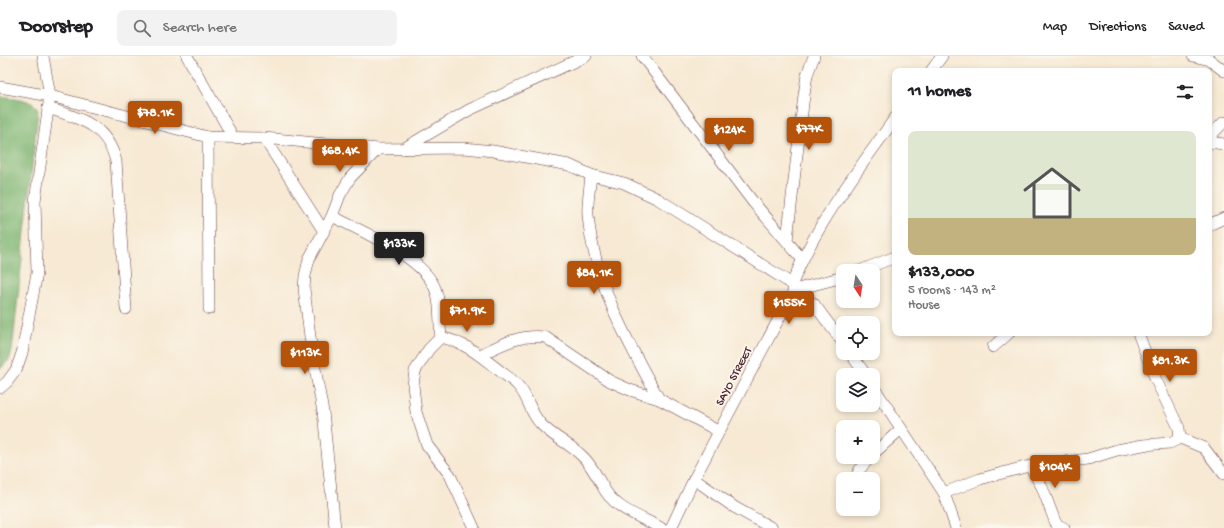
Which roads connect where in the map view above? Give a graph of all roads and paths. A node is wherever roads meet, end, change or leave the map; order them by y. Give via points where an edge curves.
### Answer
1 (44, 56) edge
2 (186, 56) edge
3 (586, 56) edge
4 (642, 56) edge
5 (814, 56) edge
6 (942, 56) edge
7 (1193, 56) edge
8 (933, 68) edge
9 (1224, 71) edge
10 (0, 87) edge
11 (50, 96) junction
12 (48, 108) junction
13 (892, 122) edge
14 (1224, 122) edge
15 (1212, 134) edge
16 (208, 137) junction
17 (233, 137) junction
18 (264, 138) junction
19 (1212, 142) edge
20 (1224, 144) edge
21 (378, 149) junction
22 (402, 150) junction
23 (591, 175) junction
24 (332, 216) junction
25 (1224, 218) edge
26 (1212, 224) edge
27 (323, 230) junction
28 (787, 240) junction
29 (892, 258) edge
30 (802, 259) junction
31 (877, 264) edge
32 (836, 278) edge
33 (793, 287) junction
34 (209, 308) dead end
35 (126, 309) dead end
36 (836, 334) edge
37 (1006, 336) edge
38 (1139, 336) edge
39 (441, 337) junction
40 (993, 347) dead end
41 (480, 355) junction
42 (0, 388) edge
43 (880, 397) edge
44 (659, 399) junction
45 (901, 429) junction
46 (718, 431) junction
47 (1180, 438) junction
48 (880, 448) edge
49 (1030, 466) junction
50 (1224, 474) edge
51 (694, 479) junction
52 (944, 493) junction
53 (335, 528) edge
54 (474, 528) edge
55 (662, 528) edge
56 (671, 528) edge
57 (772, 528) edge
58 (956, 528) edge
59 (1064, 528) edge

1 - 11 street
2 - 17 street
3 - 22 street via 469,110
4 - 28 street via 753,202
5 - 28 street via 804,94
6 - 8 street
7 - 9 street via 1210,60
10 - 11 street
11 - 12 street
11 - 16 street
12 - 35 street via 90,123 99,130 113,150 116,161
12 - 42 street via 35,202 37,273 22,353 16,370
13 - 30 street, SAYO STREET via 830,211
14 - 15 street
16 - 17 street
16 - 34 street
17 - 18 street
18 - 21 street
18 - 27 street
19 - 20 street
21 - 22 street
21 - 24 street via 350,178 340,194
22 - 23 street via 464,148 493,151 569,165
23 - 33 street via 624,184 658,198
23 - 44 street via 588,213 602,281 634,353
24 - 27 street
24 - 39 street via 409,258 432,280 437,293
25 - 26 street
27 - 53 street via 309,259 304,289 312,352 324,412
28 - 30 street
29 - 31 street
30 - 33 street, SAYO STREET
32 - 33 street
33 - 36 street via 814,304
33 - 46 street, SAYO STREET
37 - 40 street
38 - 47 street via 1155,378 1179,428
39 - 41 street via 459,342
39 - 54 street via 429,349 415,371 413,384 416,412 427,445 450,475
41 - 44 street via 519,337 545,337 610,381
41 - 55 street via 519,386 532,413 556,437 585,459 607,493 620,507
43 - 45 street
44 - 46 street
45 - 48 street
45 - 52 street
46 - 51 street, SAYO STREET
47 - 49 street via 1170,443 1130,448 1088,459
47 - 50 street via 1204,448
49 - 52 street via 980,479
49 - 59 street via 1042,486 1056,524
51 - 56 street, SAYO STREET
51 - 57 street via 734,507
52 - 58 street

